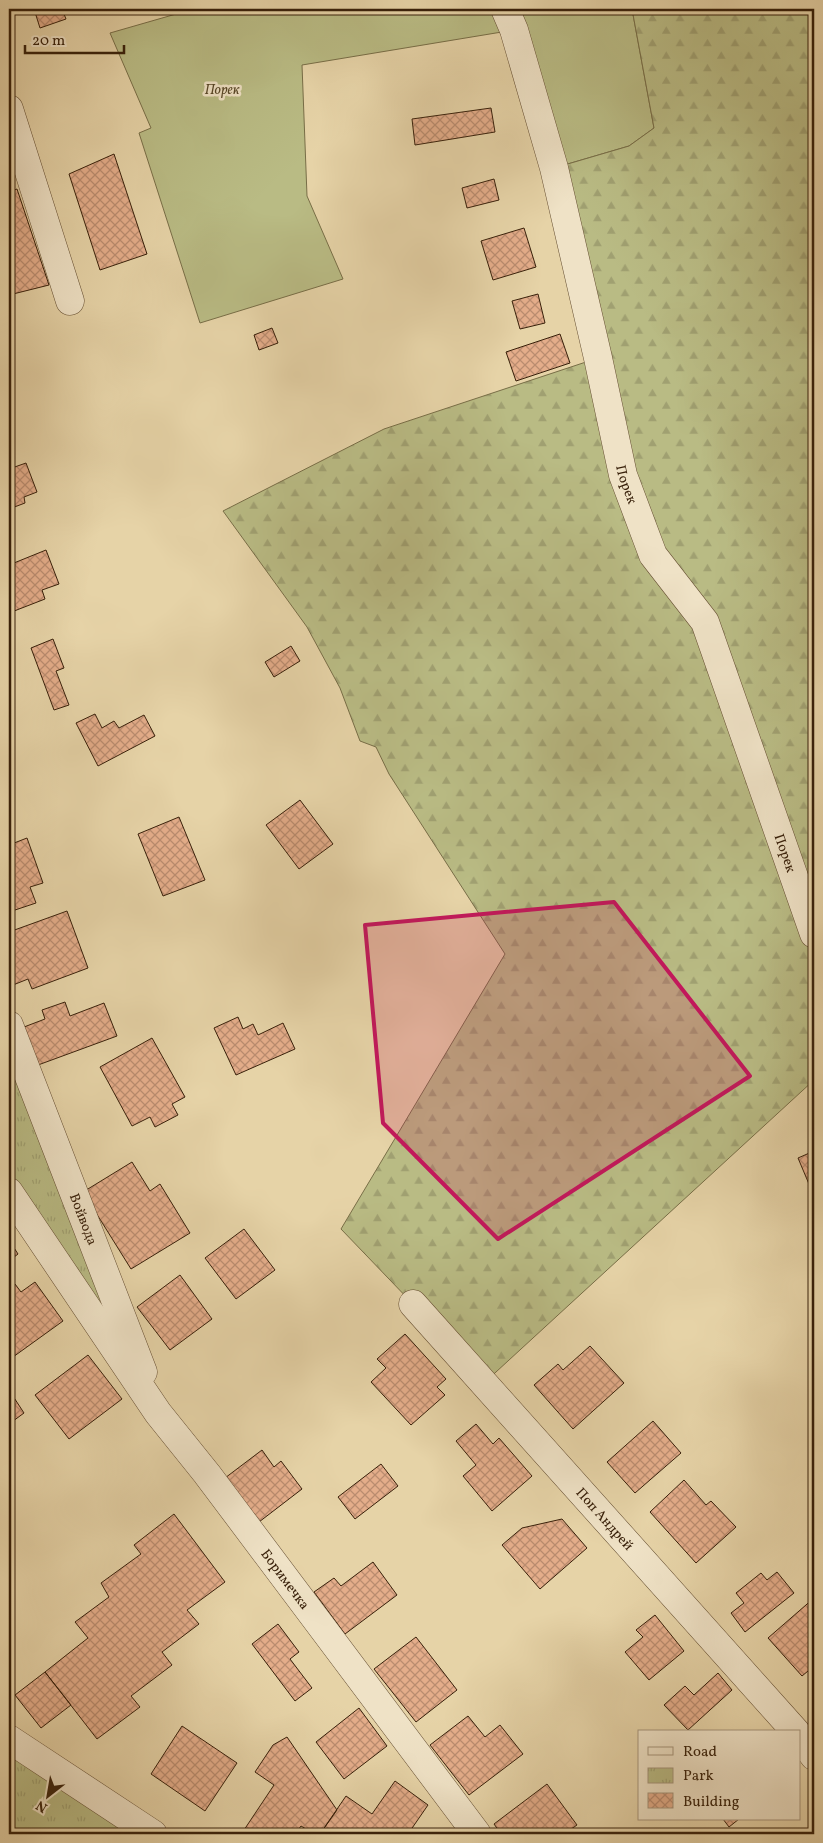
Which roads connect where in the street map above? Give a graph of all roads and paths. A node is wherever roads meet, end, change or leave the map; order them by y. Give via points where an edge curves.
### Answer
1 (505, 9) edge
2 (9, 109) edge
3 (70, 301) dead end
4 (814, 934) edge
5 (9, 1025) edge
6 (9, 1192) edge
7 (413, 1304) dead end
8 (158, 1413) junction
9 (794, 1730) edge
10 (800, 1737) edge
11 (9, 1739) edge
12 (814, 1756) edge
13 (153, 1834) edge
14 (477, 1834) edge

1 - 4 street, Порек via 554,168 623,475 653,555 705,622
2 - 3 street
5 - 8 street, Войвода
6 - 8 street, Боримечка
7 - 9 street, Поп Андрей
8 - 14 street, Боримечка
10 - 12 street
11 - 13 street

